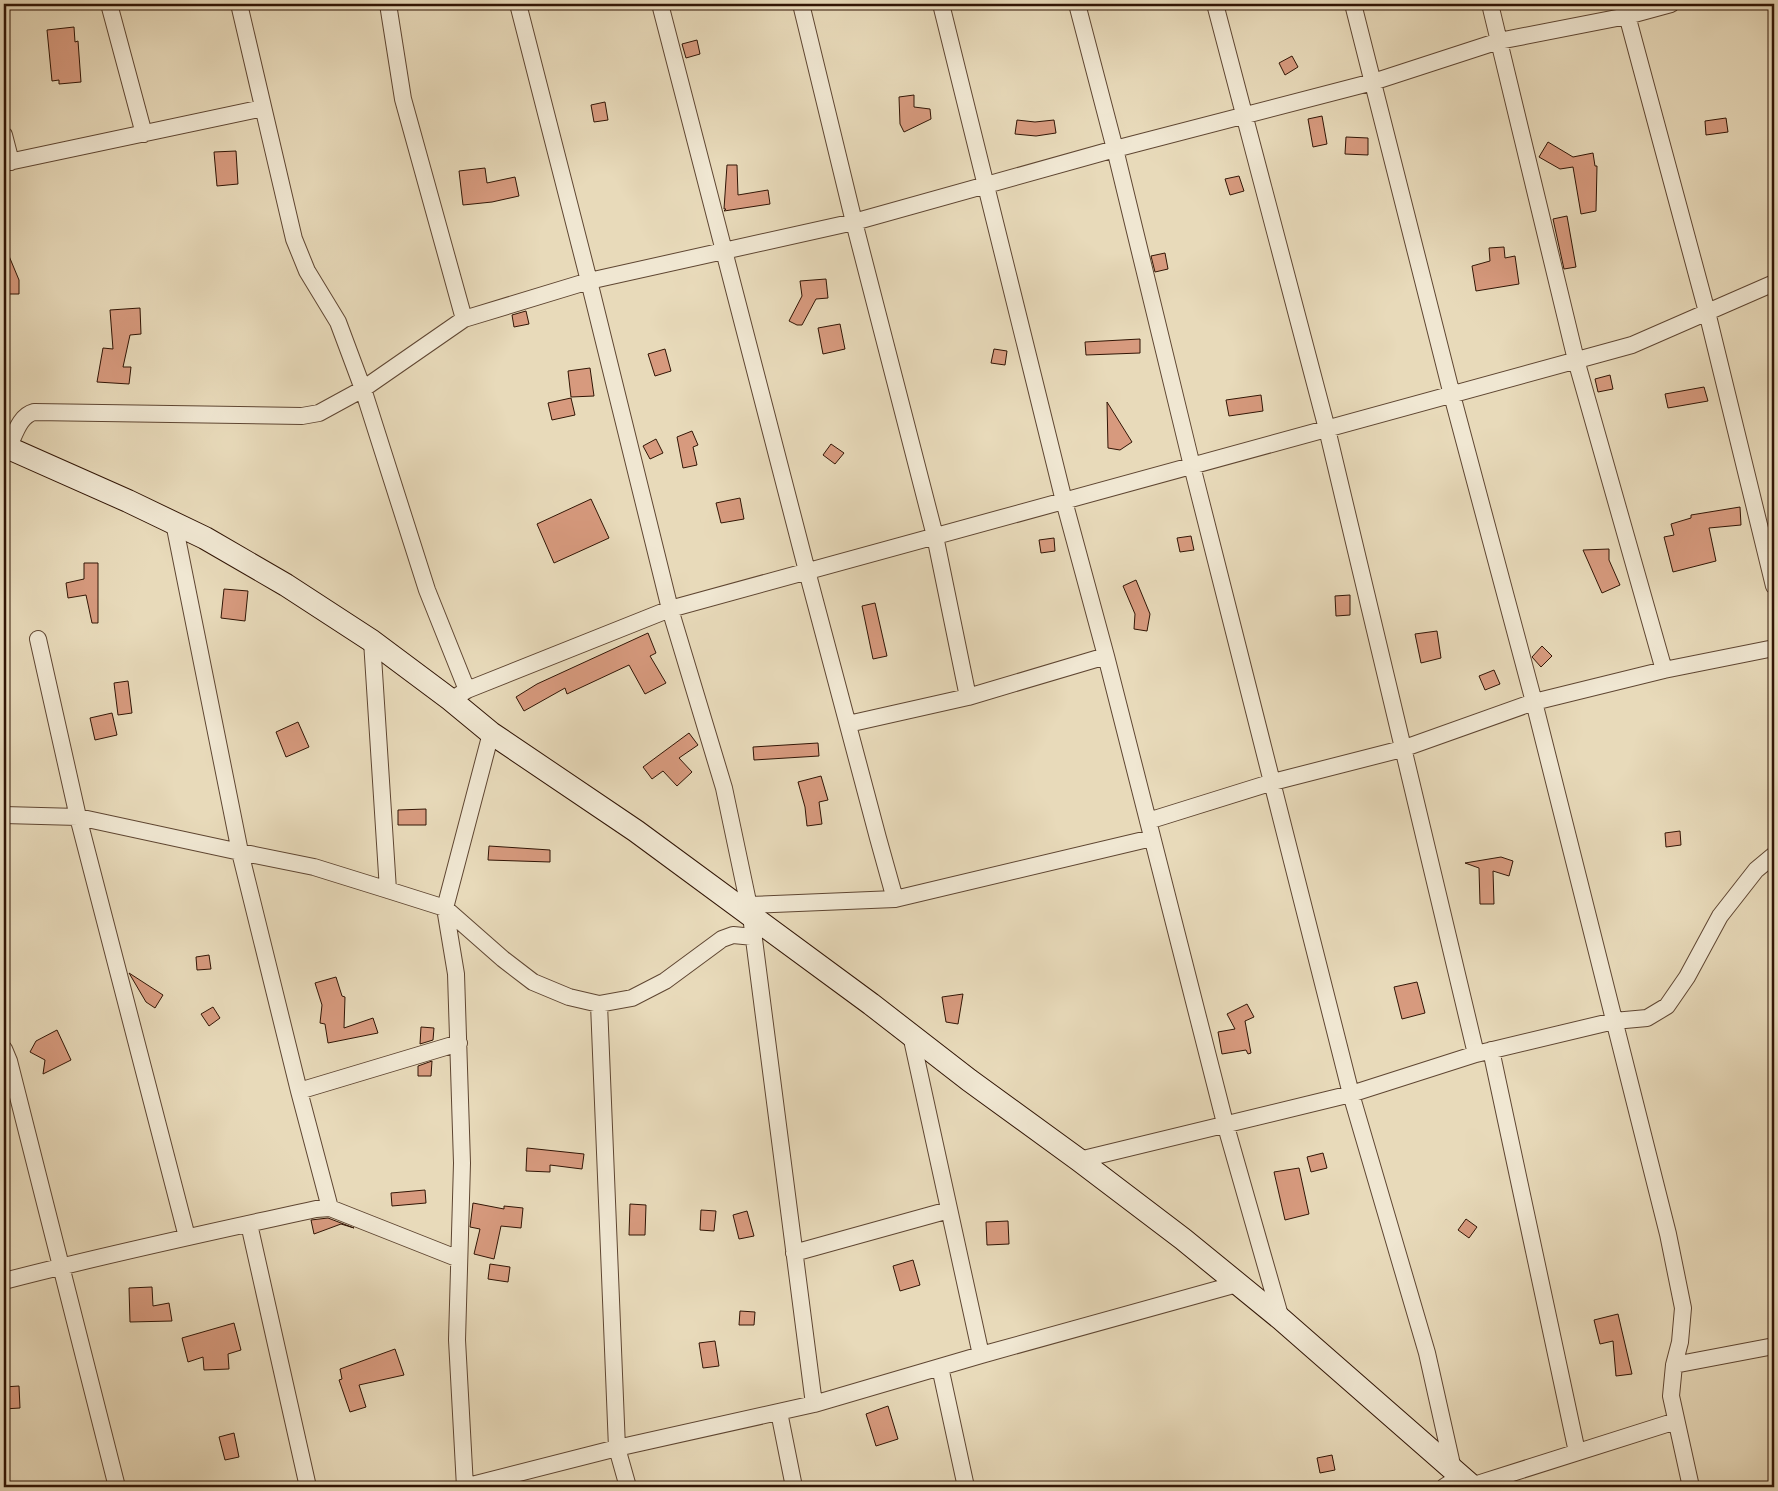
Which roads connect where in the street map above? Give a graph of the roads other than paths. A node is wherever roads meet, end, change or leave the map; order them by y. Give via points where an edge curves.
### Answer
1 (109, 4) edge
2 (239, 4) edge
3 (389, 4) edge
4 (518, 4) edge
5 (660, 4) edge
6 (801, 4) edge
7 (941, 4) edge
8 (1076, 4) edge
9 (1215, 4) edge
10 (1354, 4) edge
11 (1490, 4) edge
12 (1671, 4) edge
13 (1626, 10) edge
14 (1499, 41) junction
15 (1373, 82) junction
16 (263, 108) junction
17 (1244, 116) junction
18 (144, 134) junction
19 (4, 135) edge
20 (1116, 150) junction
21 (8, 163) edge
22 (986, 186) junction
23 (854, 222) junction
24 (725, 252) junction
25 (589, 281) junction
26 (1774, 283) edge
27 (1707, 312) junction
28 (464, 319) junction
29 (1576, 360) junction
30 (363, 389) junction
31 (1452, 394) junction
32 (1327, 429) junction
33 (6, 447) edge
34 (1192, 466) junction
35 (1064, 501) junction
36 (174, 523) junction
37 (935, 536) junction
38 (807, 571) junction
39 (1774, 586) edge
40 (670, 609) junction
41 (38, 639) dead end
42 (372, 641) junction
43 (1774, 648) edge
44 (1106, 656) junction
45 (1664, 670) junction
46 (459, 695) junction
47 (968, 697) junction
48 (1534, 702) junction
49 (848, 724) junction
50 (491, 733) junction
51 (1402, 749) junction
52 (1273, 782) junction
53 (4, 815) edge
54 (78, 817) junction
55 (1148, 821) junction
56 (1152, 838) junction
57 (240, 852) junction
58 (1774, 854) edge
59 (388, 890) junction
60 (895, 899) junction
61 (446, 908) junction
62 (751, 920) junction
63 (599, 1004) junction
64 (1614, 1021) junction
65 (911, 1035) junction
66 (459, 1043) junction
67 (4, 1049) edge
68 (1484, 1052) junction
69 (298, 1091) junction
70 (1352, 1094) junction
71 (1225, 1123) junction
72 (1080, 1160) junction
73 (330, 1208) junction
74 (950, 1210) junction
75 (249, 1224) junction
76 (188, 1237) junction
77 (794, 1253) junction
78 (459, 1259) junction
79 (61, 1266) junction
80 (4, 1281) edge
81 (1237, 1284) junction
82 (1281, 1319) junction
83 (1774, 1346) edge
84 (981, 1354) junction
85 (1674, 1365) junction
86 (940, 1367) junction
87 (814, 1404) junction
88 (779, 1412) junction
89 (1676, 1422) junction
90 (616, 1448) junction
91 (1578, 1452) junction
92 (1460, 1481) edge
93 (117, 1487) edge
94 (308, 1487) edge
95 (465, 1487) edge
96 (628, 1487) edge
97 (794, 1487) edge
98 (966, 1487) edge
99 (1691, 1487) edge

1 - 18 street
2 - 16 street
3 - 28 street via 403,99
4 - 25 street
5 - 24 street
6 - 23 street
7 - 22 street
8 - 20 street
9 - 17 street
10 - 15 street
11 - 14 street
12 - 13 street
13 - 14 street
13 - 27 street
14 - 15 street
14 - 29 street
15 - 17 street
15 - 31 street
16 - 18 street
16 - 30 street via 294,239 338,322
17 - 20 street
17 - 32 street
18 - 21 street
19 - 21 street
20 - 22 street
20 - 34 street
22 - 23 street
22 - 35 street
23 - 24 street
23 - 37 street
24 - 25 street
24 - 38 street
25 - 28 street
25 - 40 street
26 - 27 street
27 - 29 street via 1632,345
27 - 39 street
28 - 30 street
29 - 31 street
29 - 45 street
30 - 33 street via 319,413 302,416 34,412 23,418
30 - 46 street
31 - 32 street
31 - 48 street
32 - 34 street
32 - 51 street
33 - 36 main road
34 - 35 street
34 - 52 street
35 - 37 street
35 - 44 street
36 - 42 main road via 286,585
36 - 57 street
37 - 38 street
37 - 47 street
38 - 40 street
38 - 49 street
40 - 46 street
40 - 62 street via 724,788
41 - 54 street
42 - 46 main road
42 - 59 street
43 - 45 street
44 - 47 street
44 - 55 street
45 - 48 street
46 - 50 main road
47 - 49 street
48 - 51 street
48 - 64 street
49 - 60 street
50 - 61 street
50 - 62 main road via 636,831
51 - 52 street
51 - 68 street
52 - 55 street
52 - 70 street
53 - 54 street
54 - 57 street
54 - 76 street
55 - 56 street
56 - 60 street
56 - 71 street
57 - 59 street via 314,866
57 - 69 street
58 - 64 street via 1756,870 1720,916 1687,977 1667,1006 1647,1018
59 - 61 street
60 - 62 street
61 - 63 street via 533,982 569,997
61 - 66 street via 456,974
62 - 63 street via 665,981 632,998
62 - 65 main road
62 - 77 street
63 - 90 street
64 - 68 street
64 - 85 street via 1668,1234 1683,1308
65 - 72 main road
65 - 74 street
66 - 69 street
66 - 78 street via 462,1163
67 - 79 street
68 - 70 street
68 - 91 street
69 - 73 street
70 - 71 street
70 - 92 street via 1427,1353
71 - 72 street
71 - 82 street
72 - 81 main road
73 - 75 street
73 - 78 street
74 - 77 street
74 - 84 street
75 - 76 street
75 - 94 street
76 - 79 street
77 - 87 street
78 - 95 street via 457,1340
79 - 80 street
79 - 93 street
81 - 82 main road
81 - 84 street
82 - 92 main road
83 - 85 street
84 - 86 street
85 - 89 street via 1671,1396
86 - 87 street
86 - 98 street
87 - 88 street
88 - 90 street
88 - 97 street
89 - 91 street
89 - 99 street
90 - 95 street
90 - 96 street
91 - 92 street

